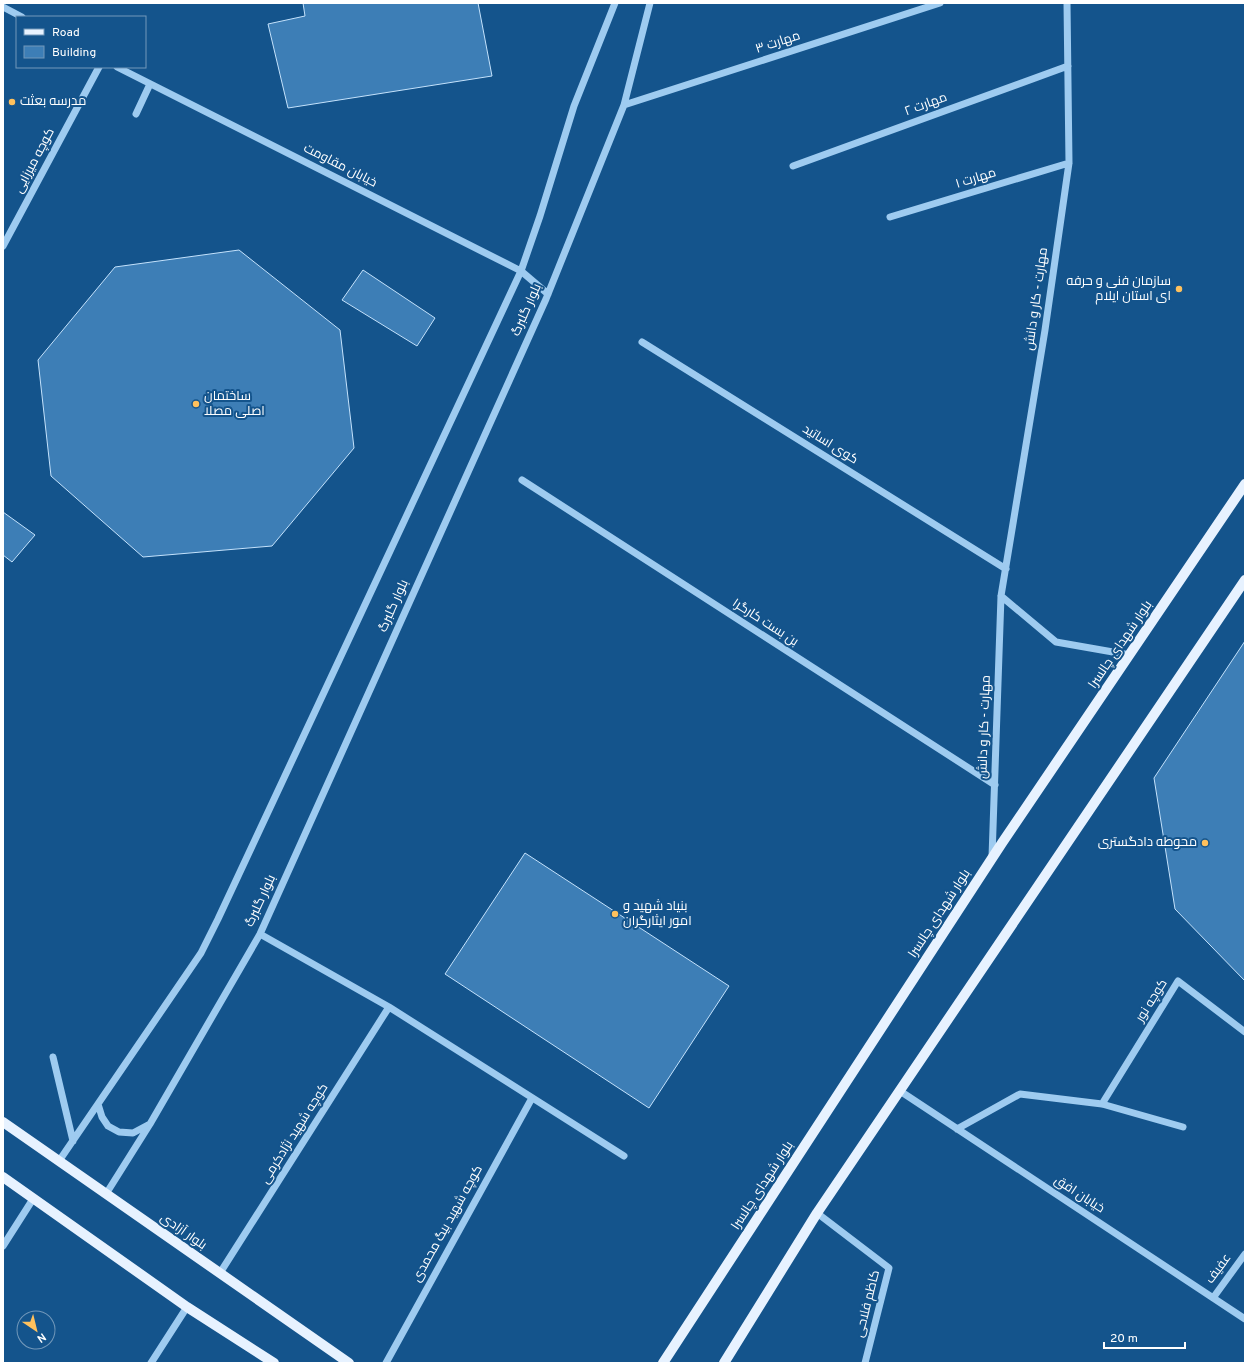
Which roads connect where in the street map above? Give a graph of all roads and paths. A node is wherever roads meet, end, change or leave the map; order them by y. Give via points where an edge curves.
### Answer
1 (615, 3) edge
2 (940, 3) edge
3 (1067, 3) edge
4 (651, 4) edge
5 (3, 7) edge
6 (20, 16) edge
7 (1068, 66) junction
8 (98, 68) edge
9 (119, 68) edge
10 (150, 84) junction
11 (624, 105) junction
12 (136, 114) dead end
13 (1069, 163) junction
14 (793, 166) dead end
15 (890, 217) dead end
16 (3, 246) edge
17 (521, 271) junction
18 (548, 294) junction
19 (642, 342) dead end
20 (522, 480) dead end
21 (1245, 484) edge
22 (1006, 569) junction
23 (1245, 580) edge
24 (1001, 596) junction
25 (1130, 655) junction
26 (994, 785) junction
27 (992, 859) junction
28 (260, 934) junction
29 (389, 1007) junction
30 (1245, 1032) edge
31 (53, 1057) dead end
32 (900, 1091) junction
33 (532, 1098) junction
34 (98, 1104) junction
35 (1102, 1104) junction
36 (3, 1122) edge
37 (150, 1124) junction
38 (1182, 1127) dead end
39 (957, 1129) junction
40 (73, 1141) junction
41 (624, 1156) dead end
42 (59, 1161) junction
43 (3, 1177) edge
44 (106, 1194) junction
45 (33, 1199) junction
46 (817, 1213) junction
47 (3, 1246) edge
48 (1245, 1254) edge
49 (220, 1273) junction
50 (1213, 1298) junction
51 (187, 1307) junction
52 (1245, 1319) edge
53 (151, 1363) edge
54 (274, 1363) edge
55 (349, 1363) edge
56 (386, 1363) edge
57 (663, 1363) edge
58 (724, 1363) edge
59 (865, 1363) edge

1 - 17 street, بلوار گلبرگ via 574,106
2 - 11 street, مهارت ۳
3 - 7 street, مهارت - کار و دانش
4 - 11 street, بلوار گلبرگ
5 - 6 street
7 - 13 street, مهارت - کار و دانش
7 - 14 street, مهارت ۲
8 - 16 street, کوچه میرزایی
9 - 10 street, خیابان مقاومت
10 - 12 street
10 - 17 street, خیابان مقاومت
11 - 18 street, بلوار گلبرگ
13 - 15 street, مهارت ۱
13 - 22 street, مهارت - کار و دانش
17 - 18 street, خیابان مقاومت
17 - 34 street, بلوار گلبرگ via 201,953
18 - 28 street, بلوار گلبرگ
19 - 22 street, کوی اساتید
20 - 26 street, بن بست کارگر۱
21 - 25 main road, بلوار شهدای چالسرا
22 - 24 street, مهارت - کار و دانش
23 - 32 main road
24 - 25 street via 1056,642
24 - 26 street, مهارت - کار و دانش
25 - 27 main road, بلوار شهدای چالسرا
26 - 27 street, مهارت - کار و دانش
27 - 57 main road, بلوار شهدای چالسرا
28 - 29 street
28 - 37 street, بلوار گلبرگ
29 - 33 street
29 - 49 street, کوچه شهید نژادکرمی
30 - 35 street, کوچه نور via 1178,981
31 - 40 street
32 - 39 street, خیابان افق
32 - 46 main road
33 - 41 street
33 - 56 street, کوچه شهید بیگ محمدی
34 - 37 street via 108,1126 119,1132 133,1133
34 - 40 street, بلوار گلبرگ
35 - 38 street
35 - 39 street via 1020,1094
36 - 42 main road, بلوار آزادی
37 - 44 street, بلوار گلبرگ
39 - 50 street, خیابان افق
40 - 42 street, بلوار گلبرگ
42 - 44 main road, بلوار آزادی
43 - 45 main road
44 - 49 main road, بلوار آزادی
45 - 47 street
45 - 51 main road
46 - 58 main road
46 - 59 street, کاظم فلاحی via 889,1268
48 - 50 street, عفیف
49 - 55 main road, بلوار آزادی
50 - 52 street, خیابان افق
51 - 53 street
51 - 54 main road

